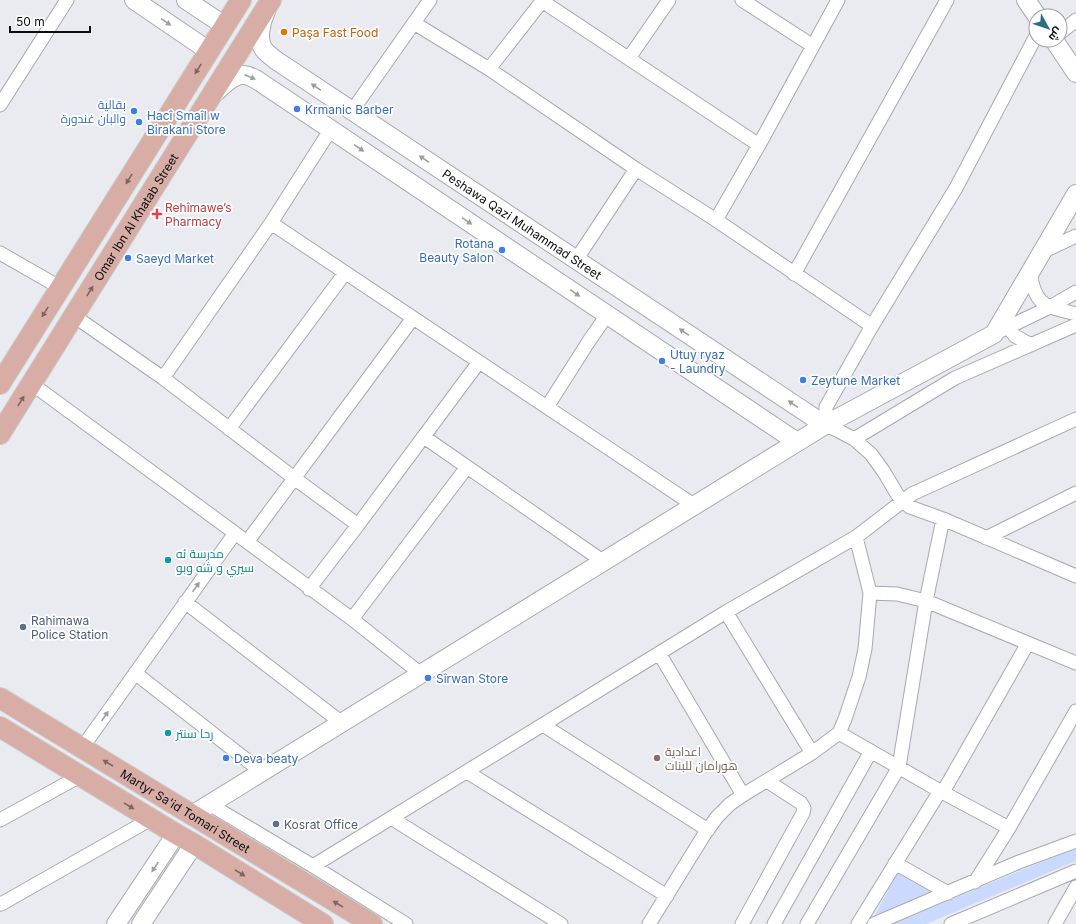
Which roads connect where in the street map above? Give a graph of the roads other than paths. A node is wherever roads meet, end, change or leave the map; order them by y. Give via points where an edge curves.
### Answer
1 (67, 0) edge
2 (134, 0) edge
3 (186, 0) edge
4 (242, 0) edge
5 (272, 0) edge
6 (430, 0) edge
7 (542, 0) edge
8 (669, 0) edge
9 (742, 0) edge
10 (838, 0) edge
11 (947, 0) edge
12 (1076, 20) edge
13 (414, 23) junction
14 (225, 26) junction
15 (1068, 26) edge
16 (813, 46) junction
17 (1030, 48) edge
18 (1059, 48) edge
19 (209, 51) junction
20 (629, 58) junction
21 (489, 69) junction
22 (1076, 73) edge
23 (208, 102) junction
24 (0, 105) edge
25 (352, 111) junction
26 (331, 130) junction
27 (759, 144) junction
28 (636, 169) junction
29 (1076, 194) edge
30 (106, 216) junction
31 (716, 220) junction
32 (271, 223) junction
33 (522, 224) junction
34 (128, 230) junction
35 (1076, 236) edge
36 (507, 248) junction
37 (1042, 252) junction
38 (0, 253) edge
39 (576, 260) junction
40 (1030, 272) junction
41 (345, 273) junction
42 (794, 274) junction
43 (61, 288) junction
44 (1076, 292) edge
45 (1050, 307) junction
46 (1076, 314) edge
47 (607, 315) junction
48 (74, 316) junction
49 (413, 318) junction
50 (1076, 325) edge
51 (872, 326) junction
52 (1001, 331) junction
53 (1031, 345) junction
54 (479, 362) junction
55 (163, 378) junction
56 (0, 384) edge
57 (32, 384) junction
58 (547, 407) junction
59 (1076, 419) edge
60 (828, 424) junction
61 (229, 429) junction
62 (0, 434) edge
63 (424, 437) junction
64 (854, 439) junction
65 (797, 442) junction
66 (467, 467) junction
67 (294, 478) junction
68 (1076, 493) edge
69 (902, 501) junction
70 (695, 506) junction
71 (943, 519) junction
72 (358, 525) junction
73 (235, 533) junction
74 (856, 537) junction
75 (986, 538) junction
76 (247, 542) junction
77 (604, 562) junction
78 (1076, 576) edge
79 (309, 589) junction
80 (870, 593) junction
81 (926, 601) junction
82 (185, 602) junction
83 (726, 612) junction
84 (352, 619) junction
85 (1028, 643) junction
86 (659, 654) junction
87 (1076, 663) edge
88 (135, 673) junction
89 (421, 674) junction
90 (0, 698) edge
91 (1076, 711) edge
92 (38, 721) junction
93 (342, 723) junction
94 (543, 725) junction
95 (0, 727) edge
96 (839, 733) junction
97 (25, 743) junction
98 (76, 744) junction
99 (871, 751) junction
100 (812, 753) junction
101 (55, 761) junction
102 (899, 767) junction
103 (262, 772) junction
104 (467, 772) junction
105 (80, 776) junction
106 (767, 781) junction
107 (942, 791) junction
108 (743, 795) junction
109 (209, 804) junction
110 (192, 815) junction
111 (391, 818) junction
112 (151, 819) junction
113 (0, 820) edge
114 (1009, 828) junction
115 (708, 830) junction
116 (176, 834) junction
117 (1076, 841) edge
118 (165, 851) junction
119 (189, 852) junction
120 (895, 864) junction
121 (313, 866) junction
122 (1076, 871) edge
123 (975, 882) junction
124 (1076, 887) edge
125 (948, 893) junction
126 (667, 896) junction
127 (0, 903) edge
128 (147, 922) edge
129 (116, 924) edge
130 (323, 924) edge
131 (372, 924) edge
132 (406, 924) edge
133 (561, 924) edge
134 (649, 924) edge
135 (742, 924) edge
136 (774, 924) edge
137 (807, 924) edge
138 (858, 924) edge
139 (874, 924) edge
140 (952, 924) edge
141 (1055, 924) edge

1 - 24 street
2 -> 19 street
3 - 14 street
4 - 14 main road
5 - 23 main road, Omar Ibn Al Khatab Street
25 -> 5 street, Peshawa Qazi Muhammad Street via 264,50 261,43 261,28
6 - 13 street
7 - 20 street
7 - 21 street
8 - 20 street
9 - 16 street
10 - 16 street
11 - 42 street
12 - 15 street
13 - 21 street
13 - 25 street
14 - 19 main road
16 - 27 street
17 - 51 street via 956,188
18 - 22 street
19 -> 30 main road
20 - 27 street
21 - 28 street
23 -> 26 street via 224,83 244,74
23 - 34 main road, Omar Ibn Al Khatab Street
33 -> 25 street, Peshawa Qazi Muhammad Street
26 - 32 street
26 -> 36 street
27 - 31 street
28 - 31 street
28 - 39 street
29 - 37 street
30 - 34 main road
30 - 43 main road
31 - 42 street
32 - 41 street
32 - 55 street
33 - 36 street
33 - 39 street, Peshawa Qazi Muhammad Street
48 -> 34 main road, Omar Ibn Al Khatab Street
35 - 37 street
36 -> 47 street
37 - 40 street
38 - 43 street
60 -> 39 street, Peshawa Qazi Muhammad Street
40 - 45 street via 1036,294
40 - 52 street
41 - 49 street
41 - 61 street
42 - 51 street
43 -> 56 main road
44 - 45 street
45 - 46 street
45 - 52 street
47 - 58 street
47 - 65 street
48 - 55 street
48 - 57 main road, Omar Ibn Al Khatab Street
49 - 54 street
49 - 67 street
50 - 53 street
51 - 60 street via 826,407
52 - 53 street
52 - 60 street
53 - 64 street via 955,378
54 - 58 street
54 - 63 street
55 - 61 street
62 -> 57 main road, Omar Ibn Al Khatab Street
57 - 73 street
58 - 70 street
59 - 69 street via 912,494
60 - 64 street
60 - 65 street
61 - 67 street
63 - 66 street
63 - 72 street
64 - 69 street via 871,454
65 - 70 street
66 - 77 street
66 - 84 street
67 - 72 street
67 - 76 street
68 - 75 street
69 - 71 street via 910,507
69 - 74 street
70 - 77 street
71 - 75 street
71 - 81 street
72 - 79 street
73 - 76 street
82 -> 73 street
74 - 80 street
74 - 83 street
75 - 78 street
76 - 79 street
77 - 89 street
79 - 84 street
80 - 81 street via 897,594
80 - 96 street via 865,650 857,683
81 - 85 street
81 - 102 street
82 - 88 street
82 - 93 street
83 - 86 street
83 - 100 street
84 - 89 street
85 - 87 street
85 - 107 street
86 - 94 street
86 - 108 street
98 -> 88 street
88 - 103 street
89 - 93 street
90 - 92 main road, Martyr Sa'id Tomari Street
91 - 114 street
92 - 97 main road via 44,734 41,739
92 - 98 main road, Martyr Sa'id Tomari Street
93 - 103 street
94 - 104 street
94 - 115 street
95 - 97 main road, Martyr Sa'id Tomari Street
96 - 99 street
96 - 100 street
97 - 101 main road, Martyr Sa'id Tomari Street
98 - 101 main road via 59,739 53,742
110 -> 98 main road, Martyr Sa'id Tomari Street
99 - 102 street
99 - 136 street
100 - 106 street
101 - 105 main road, Martyr Sa'id Tomari Street
102 - 107 street
102 - 137 street
103 - 109 street
104 - 111 street
104 - 126 street
105 -> 112 main road, Martyr Sa'id Tomari Street
105 - 113 street
106 - 108 street
106 - 135 street via 801,803 804,808
107 - 114 street
107 - 120 street
108 - 115 street via 723,811
109 - 110 street
109 - 121 street
131 -> 110 main road, Martyr Sa'id Tomari Street
111 - 121 street
111 - 133 street
112 - 116 main road, Martyr Sa'id Tomari Street
112 - 127 street
114 - 123 street
115 - 126 street
116 - 118 street
116 - 119 main road, Martyr Sa'id Tomari Street
117 - 123 street
118 - 119 street via 176,854
118 -> 129 street
119 - 128 street
119 -> 130 main road, Martyr Sa'id Tomari Street
120 - 125 street
120 - 138 street
121 - 132 street
122 - 140 street
123 - 125 street
124 - 141 street
125 - 139 street
126 - 134 street

